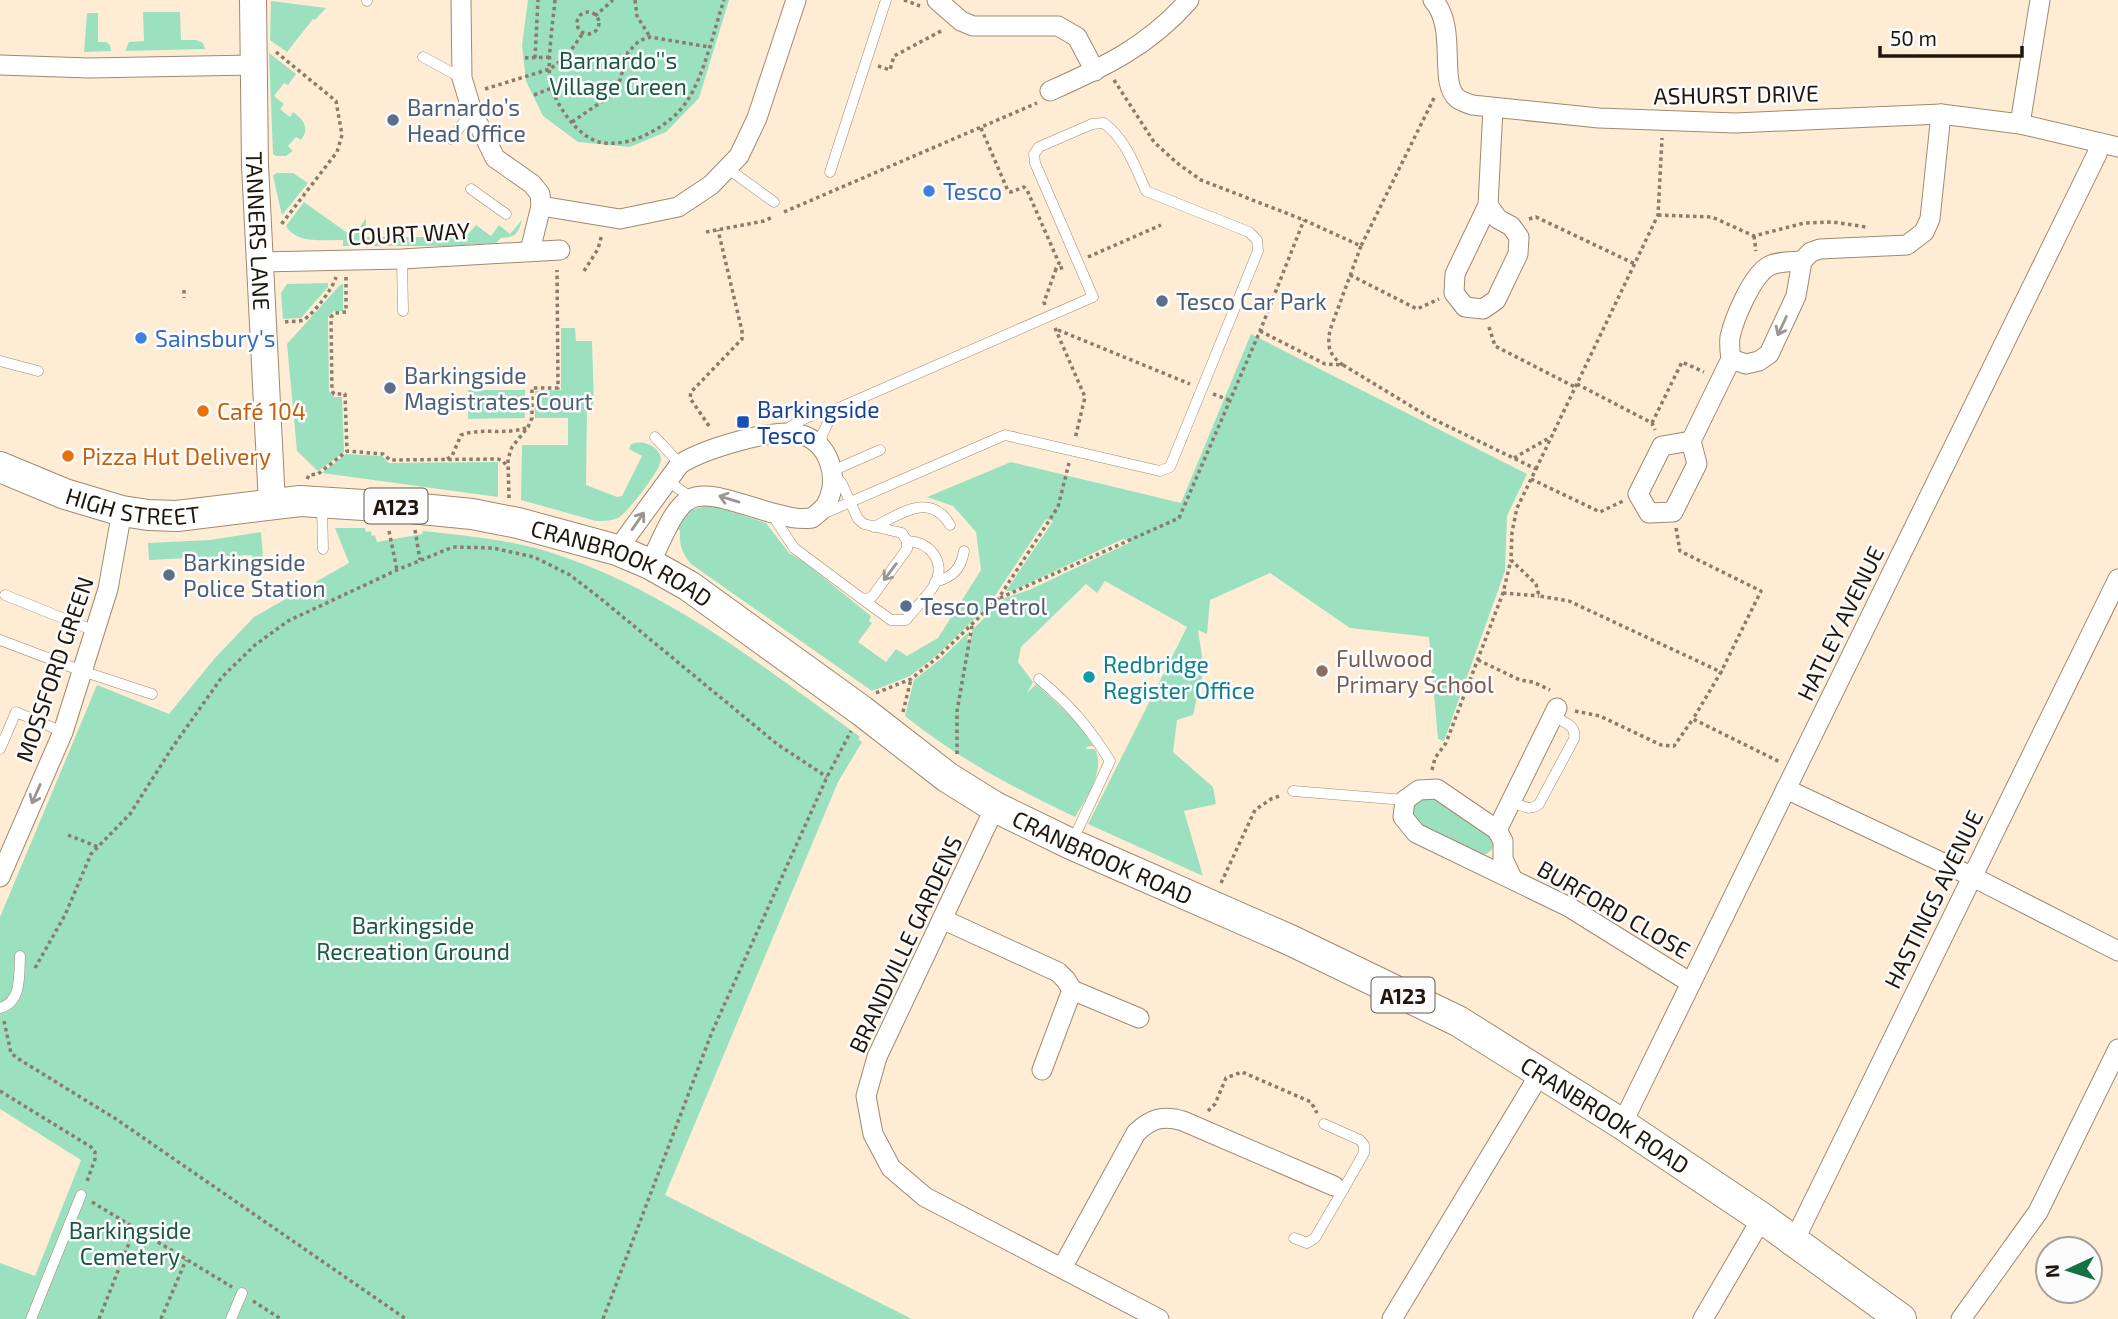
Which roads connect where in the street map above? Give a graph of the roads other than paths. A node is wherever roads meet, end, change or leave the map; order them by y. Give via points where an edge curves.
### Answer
1 (253, 0) edge
2 (461, 0) edge
3 (796, 0) edge
4 (886, 0) edge
5 (937, 0) edge
6 (1189, 0) edge
7 (1433, 0) edge
8 (2040, 0) edge
9 (423, 57) dead end
10 (0, 65) edge
11 (253, 65) junction
12 (1100, 69) junction
13 (1050, 92) road end
14 (467, 94) junction
15 (1493, 108) junction
16 (1941, 114) junction
17 (2020, 124) junction
18 (450, 139) dead end
19 (2109, 145) edge
20 (727, 168) junction
21 (830, 172) dead end
22 (471, 189) dead end
23 (774, 202) dead end
24 (1488, 205) junction
25 (541, 206) junction
26 (506, 214) dead end
27 (559, 250) road end
28 (530, 251) junction
29 (260, 258) junction
30 (402, 260) junction
31 (1802, 261) junction
32 (403, 311) dead end
33 (1731, 359) junction
34 (0, 362) edge
35 (37, 370) dead end
36 (834, 410) junction
37 (781, 433) junction
38 (655, 437) dead end
39 (1691, 441) junction
40 (821, 446) junction
41 (880, 450) dead end
42 (680, 464) junction
43 (0, 467) edge
44 (832, 471) junction
45 (667, 480) junction
46 (690, 497) junction
47 (298, 502) junction
48 (851, 502) junction
49 (122, 511) junction
50 (771, 512) junction
51 (812, 519) junction
52 (950, 525) dead end
53 (874, 527) junction
54 (907, 541) junction
55 (323, 549) dead end
56 (617, 550) junction
57 (964, 551) dead end
58 (650, 564) junction
59 (2118, 579) edge
60 (935, 582) junction
61 (5, 595) dead end
62 (861, 598) junction
63 (96, 631) junction
64 (0, 640) edge
65 (82, 671) junction
66 (1039, 679) dead end
67 (152, 694) dead end
68 (1555, 712) joint
69 (63, 732) junction
70 (0, 749) edge
71 (1786, 789) junction
72 (1293, 792) road end
73 (1405, 800) junction
74 (1511, 801) junction
75 (995, 807) junction
76 (1497, 830) junction
77 (1071, 844) junction
78 (1971, 876) junction
79 (0, 877) edge
80 (1513, 878) junction
81 (942, 919) junction
82 (2118, 951) edge
83 (20, 956) dead end
84 (1691, 983) junction
85 (1072, 990) junction
86 (1, 1008) edge
87 (1139, 1018) dead end
88 (2118, 1049) edge
89 (1042, 1070) dead end
90 (1541, 1072) junction
91 (1324, 1124) road end
92 (1622, 1124) junction
93 (1339, 1188) junction
94 (81, 1195) road end
95 (1762, 1218) junction
96 (1294, 1238) dead end
97 (1794, 1241) junction
98 (1062, 1268) junction
99 (242, 1293) road end
100 (31, 1319) edge
101 (231, 1319) edge
102 (1159, 1319) edge
103 (1392, 1319) edge
104 (1703, 1319) edge
105 (1901, 1319) edge
106 (1961, 1319) edge

1 - 11 street, TANNERS LANE
2 - 14 street
3 - 20 street via 757,118
4 - 21 lane
5 - 12 street via 961,21 985,27 1058,26 1077,37
6 - 12 street via 1144,43
7 - 15 street, ASHURST DRIVE via 1446,24 1450,88 1472,105
8 - 17 street
9 - 14 lane
10 - 11 street
11 - 29 street, TANNERS LANE
12 - 13 street
14 - 18 lane
14 - 25 street via 491,162 532,184 540,194
15 - 16 street, ASHURST DRIVE via 1599,118 1735,122
15 - 24 street
16 - 17 street, ASHURST DRIVE
16 - 31 street via 1930,219 1924,232 1907,244 1820,249
17 - 19 street, ASHURST DRIVE
19 - 71 street, HATLEY AVENUE via 2097,154
20 - 23 lane
20 - 25 street via 678,207 620,219
22 - 26 lane
24 - 24 street via 1519,237 1518,254 1496,300 1482,309 1465,307 1454,293 1455,274
25 - 28 street
27 - 28 street, COURT WAY
28 - 30 street, COURT WAY
29 - 30 street, COURT WAY
29 - 47 street, TANNERS LANE via 263,322
30 - 32 lane
31 - 33 street via 1771,265 1759,273 1731,334
31 -> 33 street via 1796,296 1769,355 1746,364
33 - 39 street
34 - 35 lane
36 - 37 lane
36 - 40 lane
36 - 48 lane via 1093,297 1034,163 1039,147 1093,124 1104,123 1114,130 1146,191 1249,232 1257,240 1258,251 1166,470 1004,435
37 - 40 street via 810,438
37 - 42 street via 712,448
38 - 42 lane
39 - 39 street via 1662,446 1638,494 1649,513 1673,512 1697,464
40 - 44 street
41 - 44 lane
42 - 45 street
43 - 49 main road, HIGH STREET / A123
44 - 48 lane
44 - 51 street via 826,506
45 - 46 lane
56 -> 45 street
50 -> 46 street via 714,495
46 - 58 street via 670,520
47 - 49 main road, HIGH STREET / A123 via 177,516
47 - 55 lane
47 - 56 main road, CRANBROOK ROAD / A123 via 472,514
48 - 51 lane
48 - 53 lane via 858,519
49 - 63 street, MOSSFORD GREEN
50 - 51 street
50 - 62 lane via 793,548
52 - 53 lane via 934,509 924,507
53 - 54 lane via 902,534
54 - 60 lane via 931,548 939,563
54 -> 62 lane via 907,549 872,597
56 - 58 main road, CRANBROOK ROAD / A123
57 - 60 lane via 956,572
58 - 75 main road, CRANBROOK ROAD / A123 via 683,582 857,721 897,738
59 - 78 street, HASTINGS AVENUE
60 - 62 lane via 906,620 891,620
61 - 63 lane
63 - 65 street, MOSSFORD GREEN
64 - 65 lane
65 - 67 lane
65 - 69 street, MOSSFORD GREEN
66 - 77 lane via 1088,727 1110,761
68 - 74 street
68 - 74 lane via 1573,727 1574,739 1539,804 1527,808
69 - 70 lane via 16,712
69 -> 79 street, MOSSFORD GREEN
71 - 78 street
71 - 84 street, HATLEY AVENUE
72 - 73 lane
73 - 76 street via 1419,790 1437,789
73 - 80 street, BURFORD CLOSE via 1403,817 1416,833
74 - 76 street
75 - 77 main road, CRANBROOK ROAD / A123
75 - 81 street, BRANDVILLE GARDENS
76 - 80 street, BURFORD CLOSE
77 - 90 main road, CRANBROOK ROAD / A123 via 1290,940 1458,1021
78 - 82 street
78 - 97 street, HASTINGS AVENUE
80 - 84 street, BURFORD CLOSE via 1569,906
81 - 85 street via 1058,972
81 - 98 street, BRANDVILLE GARDENS via 877,1057 866,1096 873,1134 891,1168 925,1196
83 - 86 lane via 13,1001
84 - 92 street, HATLEY AVENUE
85 - 87 street
85 - 89 street
88 - 106 street via 2038,1212
90 - 92 main road, CRANBROOK ROAD / A123
90 - 103 street
91 - 93 lane via 1364,1145 1364,1153
92 - 95 main road, CRANBROOK ROAD / A123
93 - 96 lane via 1315,1238 1307,1243
93 - 98 street via 1316,1169 1172,1118 1160,1118 1136,1133
94 - 100 lane
95 - 97 main road, CRANBROOK ROAD / A123
95 - 104 street
97 - 105 main road, CRANBROOK ROAD / A123
98 - 102 street, BRANDVILLE GARDENS
99 - 101 lane

